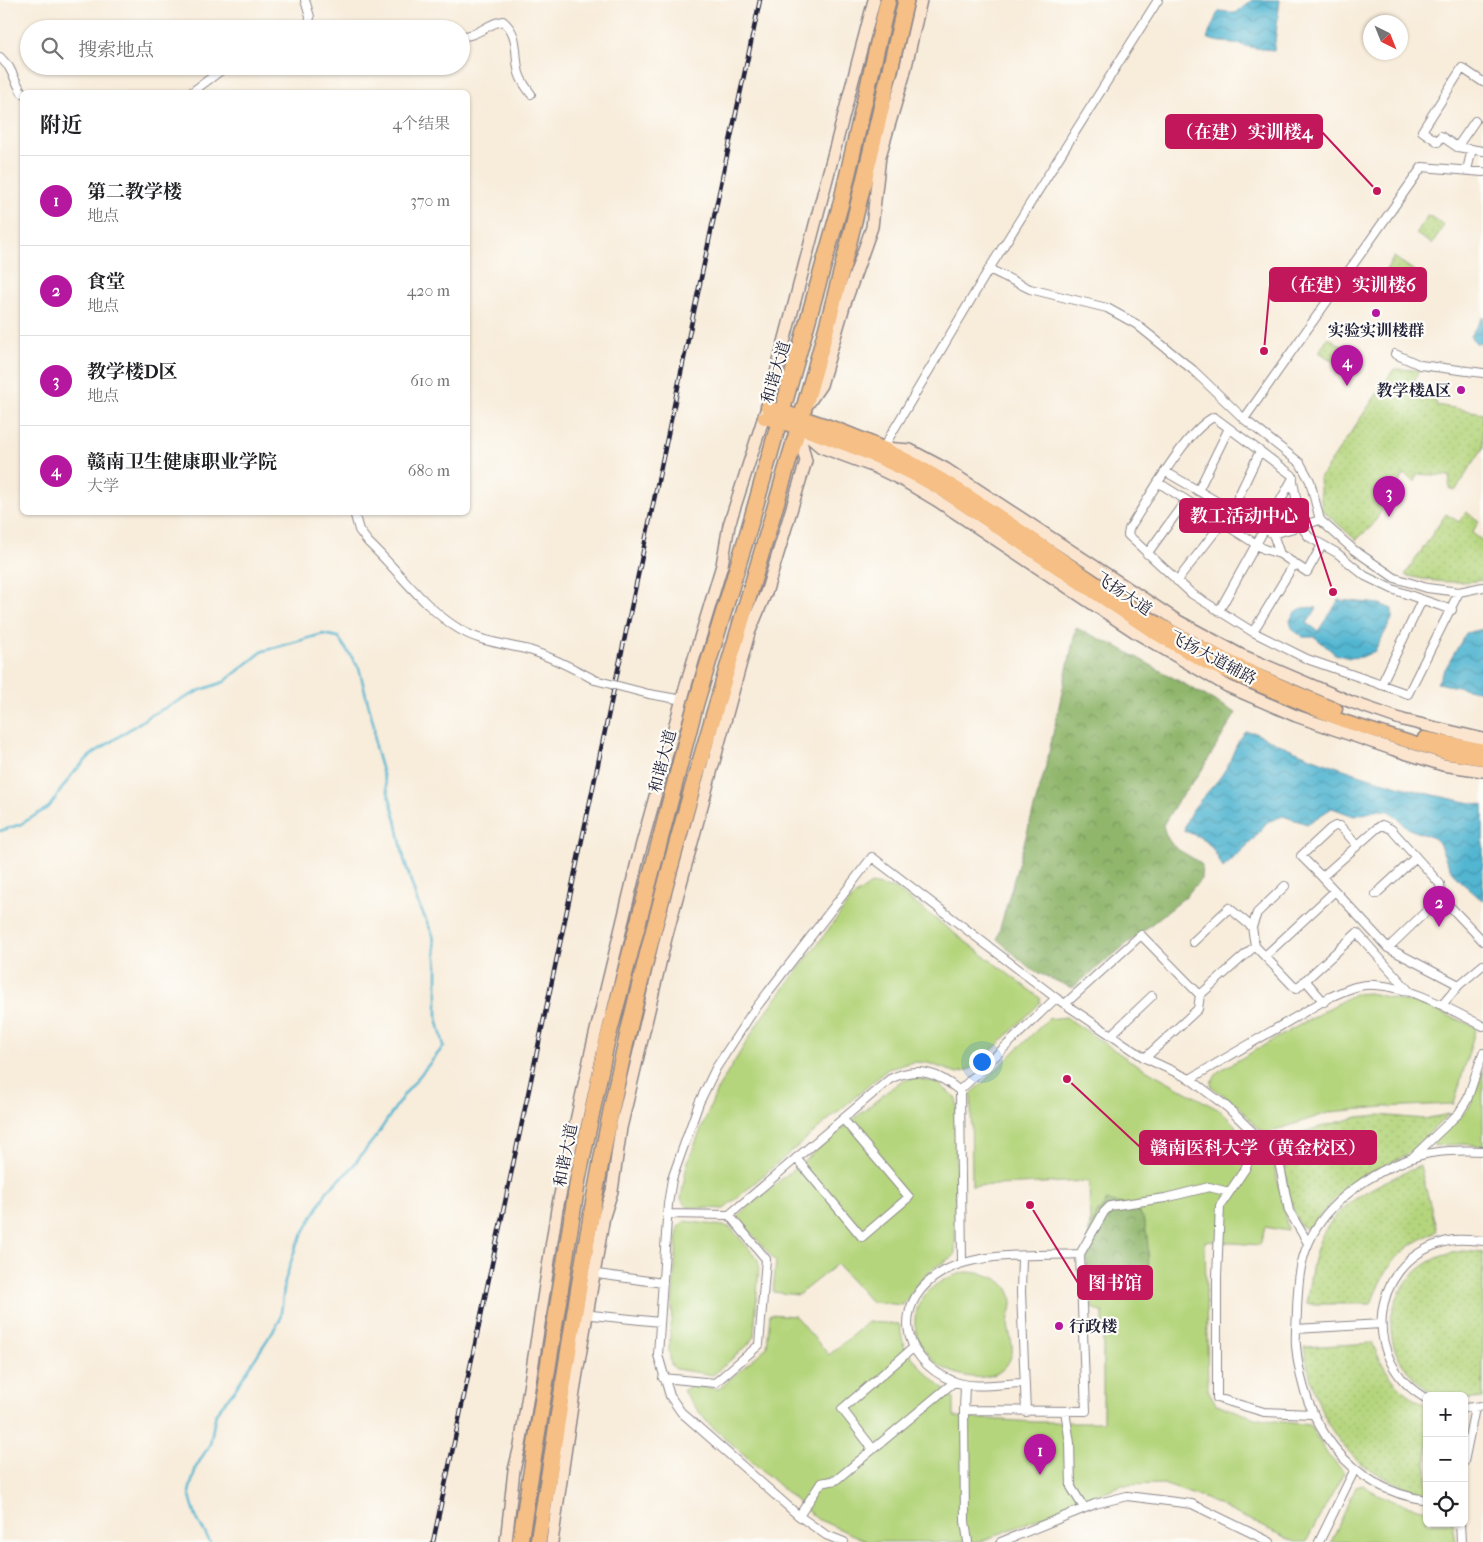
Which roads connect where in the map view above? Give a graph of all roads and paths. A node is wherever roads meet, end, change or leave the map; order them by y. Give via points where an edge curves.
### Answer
1 (304, 0) edge
2 (874, 0) edge
3 (888, 0) edge
4 (906, 0) edge
5 (921, 0) edge
6 (1158, 0) edge
7 (310, 20) edge
8 (470, 35) edge
9 (0, 57) edge
10 (215, 75) edge
11 (1483, 82) edge
12 (20, 90) edge
13 (195, 90) edge
14 (531, 94) dead end
15 (1475, 121) dead end
16 (1457, 147) junction
17 (1472, 149) junction
18 (1483, 151) edge
19 (1467, 170) junction
20 (1483, 172) edge
21 (990, 269) junction
22 (1395, 354) dead end
23 (1483, 373) edge
24 (773, 414) junction
25 (1244, 418) junction
26 (799, 421) junction
27 (1229, 428) junction
28 (821, 447) junction
29 (883, 448) junction
30 (1260, 451) junction
31 (806, 461) junction
32 (1166, 472) junction
33 (1293, 478) junction
34 (1159, 483) junction
35 (1198, 490) junction
36 (1186, 500) junction
37 (1232, 510) junction
38 (355, 515) edge
39 (1320, 520) junction
40 (1222, 523) junction
41 (1301, 526) junction
42 (1264, 529) junction
43 (1274, 534) junction
44 (1256, 544) junction
45 (1322, 545) junction
46 (1147, 554) junction
47 (1280, 554) junction
48 (1294, 564) junction
49 (1178, 581) junction
50 (1483, 586) edge
51 (1459, 592) junction
52 (1422, 600) junction
53 (1112, 604) junction
54 (1452, 610) junction
55 (1139, 611) junction
56 (1219, 611) junction
57 (1178, 621) junction
58 (1135, 632) junction
59 (1253, 632) junction
60 (1226, 648) junction
61 (1182, 662) junction
62 (1208, 664) junction
63 (1250, 673) junction
64 (1381, 685) junction
65 (1265, 690) junction
66 (683, 700) junction
67 (1296, 716) junction
68 (1478, 739) edge
69 (1439, 742) junction
70 (1483, 750) edge
71 (1483, 759) edge
72 (1483, 771) edge
73 (1357, 845) junction
74 (1416, 857) junction
75 (1322, 877) junction
76 (1285, 886) dead end
77 (1335, 891) junction
78 (1376, 894) dead end
79 (1441, 897) junction
80 (1252, 927) junction
81 (1483, 941) edge
82 (1193, 942) dead end
83 (1255, 946) junction
84 (1388, 948) junction
85 (1265, 956) junction
86 (1483, 965) edge
87 (1305, 980) junction
88 (1459, 985) junction
89 (1409, 992) junction
90 (1200, 994) junction
91 (1152, 996) dead end
92 (1056, 998) junction
93 (1324, 1002) junction
94 (1066, 1003) junction
95 (1442, 1005) junction
96 (1483, 1026) edge
97 (1111, 1035) junction
98 (1483, 1053) edge
99 (1145, 1058) junction
100 (1190, 1079) junction
101 (960, 1090) junction
102 (843, 1118) junction
103 (1259, 1138) junction
104 (1483, 1151) edge
105 (1413, 1157) junction
106 (796, 1158) junction
107 (1229, 1192) junction
108 (667, 1214) junction
109 (729, 1215) junction
110 (1483, 1240) edge
111 (1308, 1243) junction
112 (1080, 1254) junction
113 (1022, 1257) junction
114 (962, 1263) junction
115 (589, 1273) junction
116 (663, 1283) junction
117 (582, 1314) junction
118 (660, 1322) junction
119 (1381, 1324) junction
120 (1296, 1328) junction
121 (913, 1348) junction
122 (663, 1378) junction
123 (954, 1382) junction
124 (1025, 1382) junction
125 (965, 1385) junction
126 (1423, 1397) edge
127 (1479, 1408) edge
128 (964, 1410) junction
129 (1065, 1411) junction
130 (1026, 1412) junction
131 (1312, 1414) junction
132 (1468, 1448) edge
133 (873, 1449) junction
134 (1355, 1469) junction
135 (1423, 1499) edge
136 (1084, 1508) junction
137 (800, 1516) junction
138 (1460, 1527) edge
139 (506, 1542) edge
140 (520, 1542) edge
141 (538, 1542) edge
142 (552, 1542) edge
143 (844, 1542) edge
144 (968, 1542) edge
145 (1001, 1542) edge
146 (1270, 1542) edge
147 (1319, 1542) edge
148 (1461, 1542) edge

1 - 7 street
2 - 24 street
3 - 24 highway, 和谐大道 via 841,204
4 - 26 highway via 857,208
5 - 26 street via 904,75 880,156 872,227 821,385
6 - 21 street
8 - 14 street via 496,22 503,21 510,27 519,74
9 - 12 street
10 - 13 street
11 - 16 street via 1462,68 1422,132 1438,142 1441,136
15 - 16 street
16 - 17 street
17 - 18 street
17 - 19 street
19 - 20 street
19 - 25 street via 1422,167
21 - 25 street via 1030,289 1107,308 1136,324
21 - 29 street
22 - 23 street via 1420,365
24 - 26 main road, 飞扬大道
24 - 66 street via 729,525 722,565
24 - 140 highway, 和谐大道 via 606,1044 578,1179
25 - 39 street via 1300,463 1310,480
26 - 28 street, 飞扬大道辅路
26 - 29 main road, 飞扬大道
26 - 31 street
26 - 53 main road, 飞扬大道 via 940,489
26 - 115 highway via 715,706 624,1053 599,1172
27 - 30 street
27 - 32 street via 1214,417 1204,422
27 - 35 street
28 - 31 street
28 - 58 street, 飞扬大道辅路 via 904,481
29 - 55 main road, 飞扬大道 via 947,482
29 - 57 street, 飞扬大道辅路 via 910,450 946,469
30 - 33 street
30 - 37 street
31 - 115 street via 767,590 749,633 666,938 621,1128 612,1191
32 - 34 street
32 - 35 street
33 - 41 street
33 - 42 street
34 - 36 street
34 - 46 street via 1128,534
35 - 37 street
36 - 40 street
36 - 46 street
37 - 42 street
38 - 66 street, bridge via 359,530 368,542 446,620 461,630 560,661 595,680
39 - 41 street
39 - 51 street via 1354,550 1395,578 1427,588
40 - 44 street
40 - 49 street
41 - 43 street
41 - 45 street via 1309,537
42 - 43 street
42 - 44 street
43 - 47 street
44 - 47 street
44 - 56 street
45 - 48 street via 1307,572
45 - 52 street via 1365,576
46 - 49 street
47 - 48 street
48 - 59 street
49 - 56 street
50 - 51 street
51 - 54 street
52 - 54 street
52 - 64 street
53 - 58 street
53 - 62 main road, 飞扬大道
54 - 64 street via 1408,694
55 - 57 street
55 - 63 main road, 飞扬大道
56 - 59 street
57 - 60 street, 飞扬大道辅路
58 - 61 street, 飞扬大道辅路
59 - 64 street via 1307,659
60 - 63 street
60 - 68 street, 飞扬大道辅路 via 1351,702 1403,720
61 - 62 street
61 - 67 street, 飞扬大道辅路
62 - 65 main road, 飞扬大道
63 - 69 main road, 飞扬大道 via 1345,713
65 - 67 street
65 - 71 main road, 飞扬大道 via 1396,738 1445,753
66 - 139 street via 638,858 557,1209 514,1470
67 - 72 street, 飞扬大道辅路 via 1435,762
68 - 69 street
69 - 70 main road, 飞扬大道
73 - 74 street via 1382,825 1391,829
73 - 75 street
73 - 75 street via 1340,826 1330,829 1302,856
74 - 78 street
74 - 79 street via 1440,884
75 - 77 street
76 - 80 street via 1257,913
77 - 84 street
77 - 85 street
79 - 81 street
79 - 84 street
80 - 82 street via 1229,908
80 - 83 street
83 - 85 street
83 - 90 street
84 - 88 street
85 - 87 street via 1296,989
86 - 88 street
87 - 89 street via 1357,933
87 - 93 street
88 - 95 street
89 - 93 street via 1373,984 1350,988
89 - 95 street
90 - 94 street via 1141,935
90 - 99 street via 1198,1009
91 - 97 street
92 - 94 street
92 - 101 street
92 - 108 street via 872,857 752,1013 716,1068 698,1103 682,1148 672,1179
93 - 100 street
94 - 97 street
95 - 96 street
97 - 99 street
98 - 105 street via 1459,1114
99 - 100 street
100 - 103 street via 1227,1107
101 - 102 street via 940,1076 910,1071 890,1079
101 - 114 street
102 - 106 street
102 - 106 street via 908,1197 862,1237
103 - 107 street via 1245,1169
103 - 111 street via 1276,1147 1289,1211
104 - 105 street via 1448,1151
105 - 111 street via 1365,1180 1325,1217
106 - 109 street
107 - 112 street via 1209,1187 1165,1198 1110,1206
107 - 131 street via 1220,1206 1218,1235 1217,1398 1264,1412
108 - 109 street
108 - 116 street
109 - 122 street via 766,1259 759,1345 715,1383
110 - 119 street via 1441,1243 1422,1251 1405,1264 1384,1300
111 - 120 street via 1299,1279
112 - 113 street
112 - 129 street via 1086,1411
113 - 114 street
113 - 124 street
114 - 121 street via 933,1279 912,1303 907,1324
115 - 116 street
115 - 117 highway
116 - 118 street
117 - 118 street
117 - 141 highway
117 - 142 street
118 - 122 street via 658,1355
119 - 120 street
119 - 126 street via 1382,1342 1389,1361 1400,1379
120 - 131 street via 1301,1380
121 - 123 street via 937,1374
121 - 133 street via 842,1409
122 - 137 street via 681,1412
123 - 125 street
123 - 133 street
124 - 125 street
124 - 130 street
125 - 128 street
127 - 132 street
128 - 130 street
128 - 144 street
129 - 130 street
129 - 136 street via 1071,1488
131 - 134 street via 1322,1434
133 - 137 street via 836,1480 821,1483
134 - 135 street via 1369,1480 1400,1494
134 - 147 street
136 - 145 street
136 - 146 street via 1128,1496 1192,1504
137 - 143 street via 826,1535
138 - 148 street

